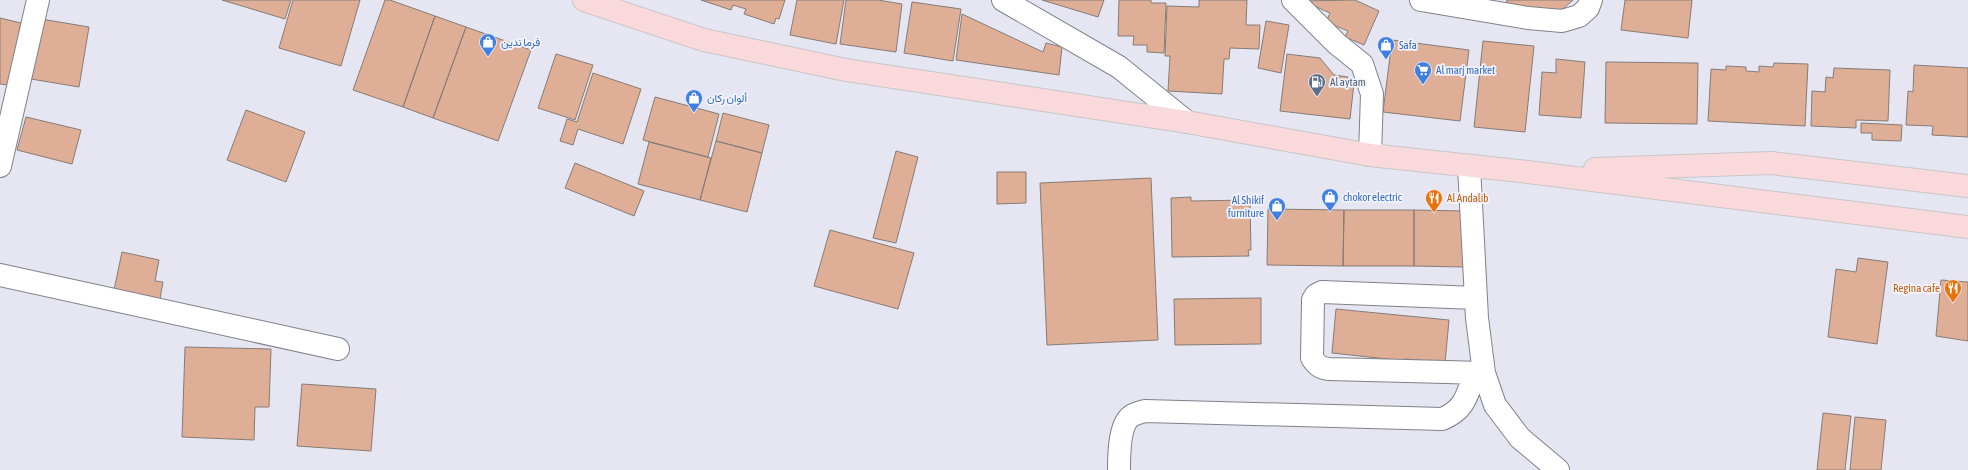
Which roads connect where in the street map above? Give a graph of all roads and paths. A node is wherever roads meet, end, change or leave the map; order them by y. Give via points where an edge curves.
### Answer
1 (38, 0) edge
2 (584, 0) edge
3 (1002, 0) edge
4 (1293, 0) edge
5 (1421, 0) edge
6 (1591, 0) edge
7 (1187, 122) junction
8 (1370, 155) junction
9 (0, 166) edge
10 (1469, 166) junction
11 (1528, 172) junction
12 (1968, 186) edge
13 (1968, 227) edge
14 (0, 275) edge
15 (1476, 298) junction
16 (338, 349) dead end
17 (1479, 373) junction
18 (1119, 470) edge
19 (1558, 470) edge

1 - 9 street
2 - 7 main road via 704,40 846,70
3 - 7 street via 1119,67
4 - 8 street via 1337,44 1362,64 1372,94
5 - 6 street via 1528,18 1562,21 1579,16 1588,8
7 - 8 main road
8 - 10 main road
10 - 11 main road
10 - 15 street
11 - 12 main road via 1771,163
11 - 13 main road
14 - 16 street
15 - 17 street
15 - 17 street via 1322,292 1313,300 1312,358 1321,368
17 - 18 street via 1461,407 1454,414 1426,420 1146,411 1132,415 1125,424 1119,454
17 - 19 street via 1495,405 1520,438

